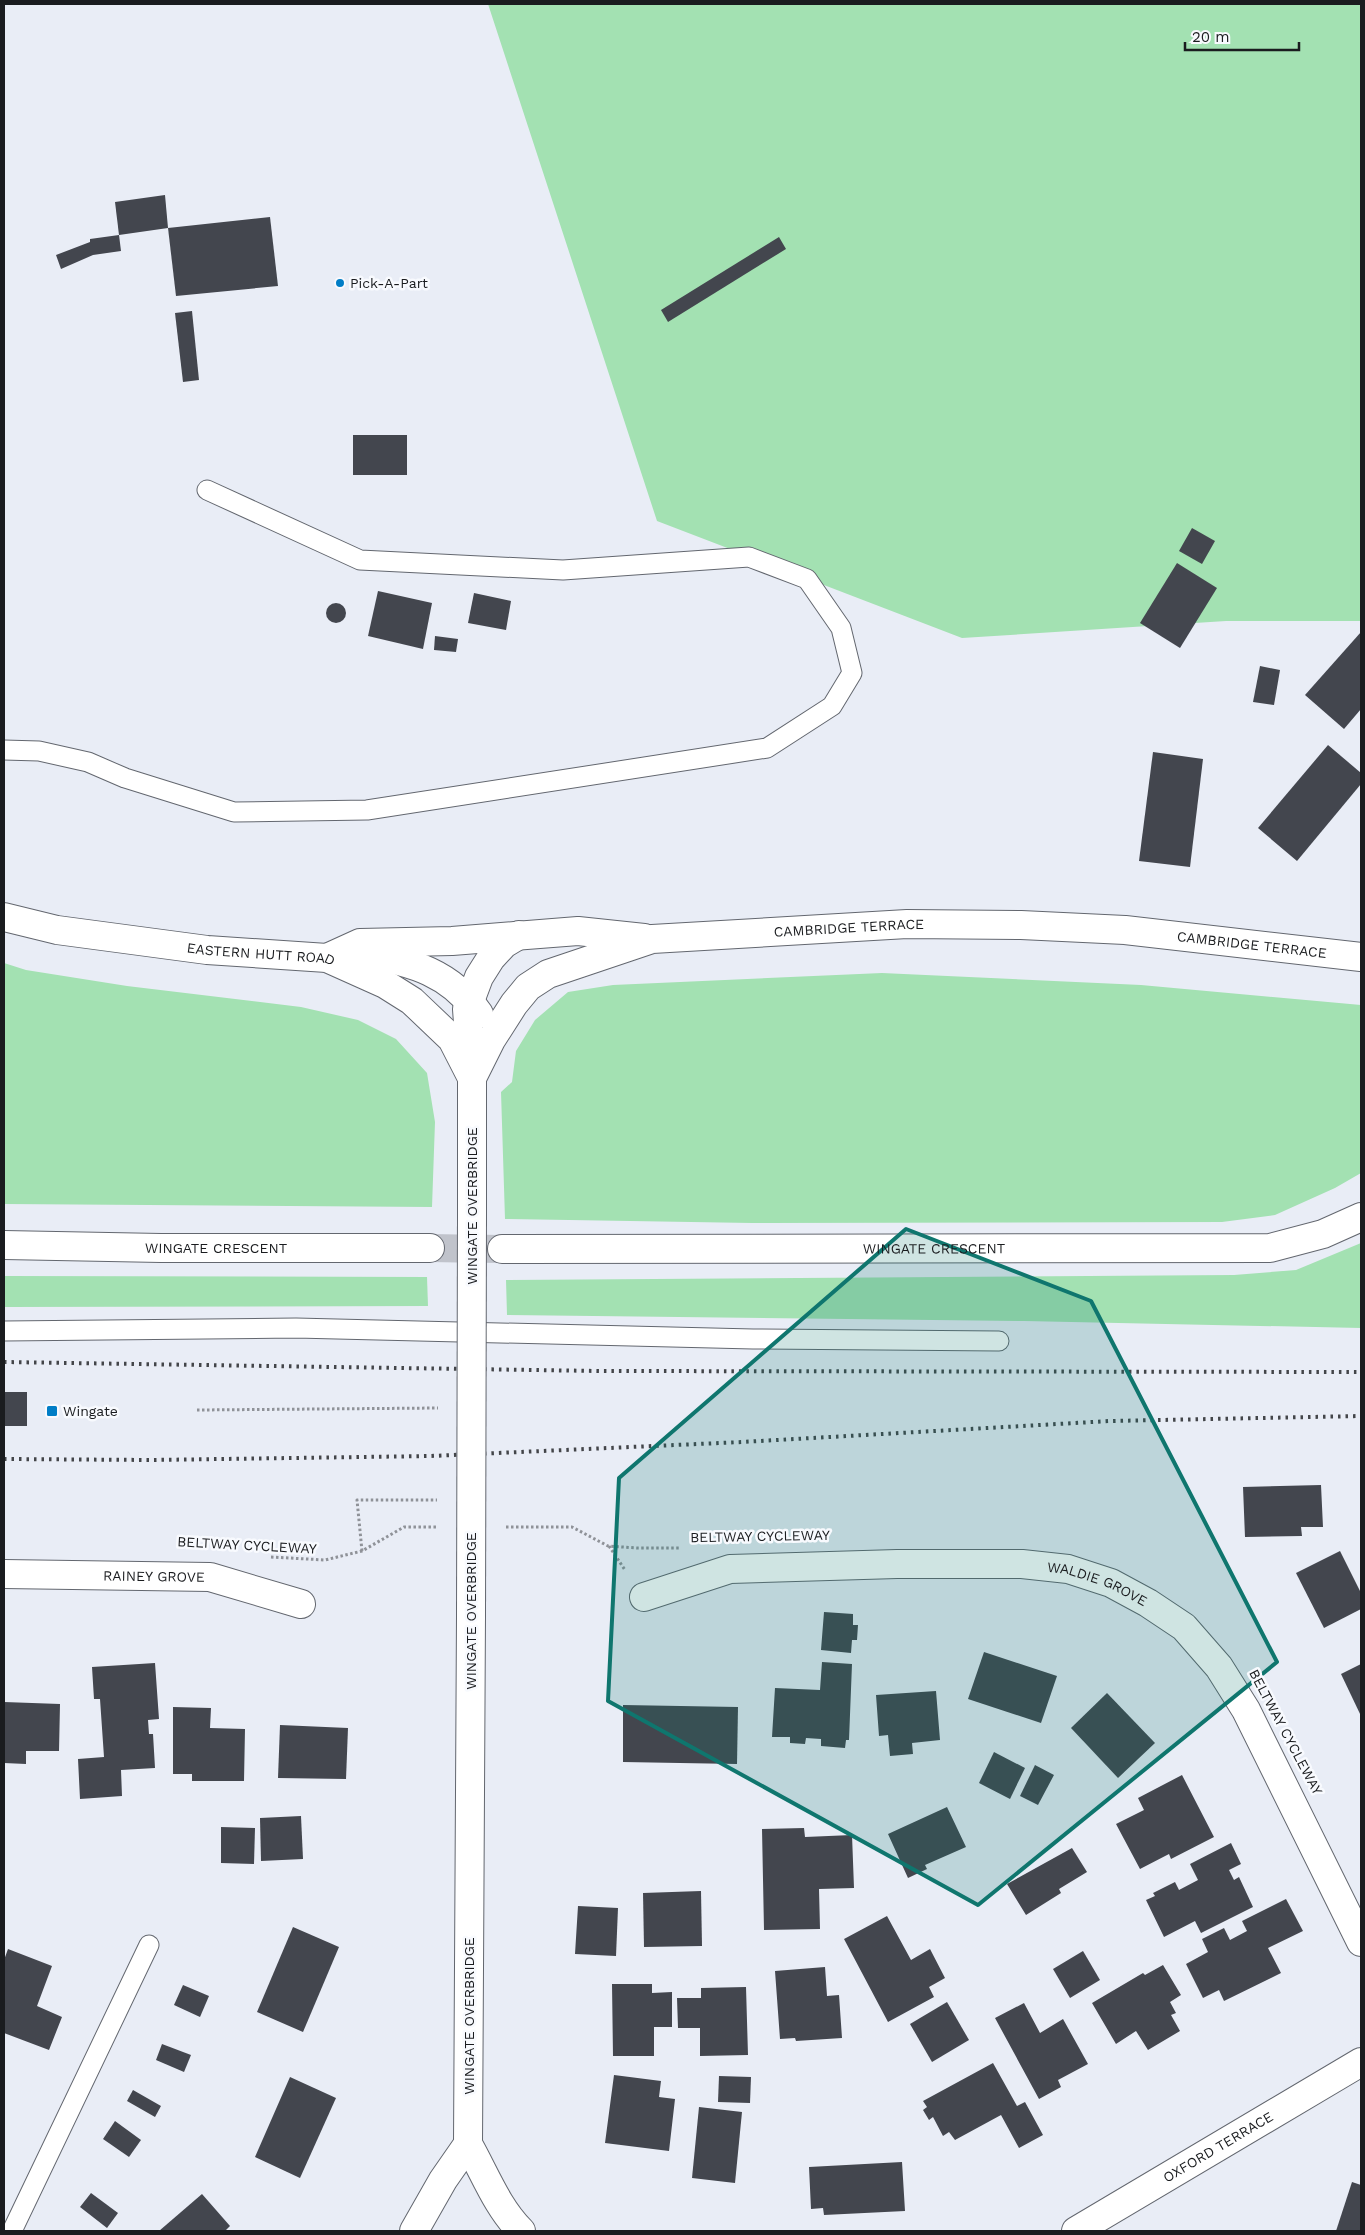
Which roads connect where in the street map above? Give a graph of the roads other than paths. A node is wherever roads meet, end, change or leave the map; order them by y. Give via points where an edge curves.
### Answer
1 (207, 490) dead end
2 (4, 750) edge
3 (4, 918) edge
4 (519, 935) junction
5 (652, 939) junction
6 (335, 954) junction
7 (1361, 957) edge
8 (469, 1001) junction
9 (491, 1040) junction
10 (472, 1078) junction
11 (1361, 1217) edge
12 (4, 1245) edge
13 (430, 1248) tunnel mouth
14 (502, 1249) tunnel mouth
15 (4, 1330) edge
16 (999, 1341) dead end
17 (4, 1574) edge
18 (644, 1597) dead end
19 (301, 1604) dead end
20 (1361, 1942) edge
21 (149, 1945) dead end
22 (1361, 2062) edge
23 (468, 2144) junction
24 (12, 2231) edge
25 (414, 2231) edge
26 (521, 2231) edge
27 (1076, 2231) edge

1 - 2 lane via 360,560 564,570 749,557 807,579 841,628 852,673 832,706 767,748 367,810 234,812 125,778 88,762 39,751
3 - 6 street, EASTERN HUTT ROAD via 57,930 207,950
4 - 5 street via 578,931
4 - 6 street via 452,941 360,943
4 - 8 street via 490,958
5 - 7 street, CAMBRIDGE TERRACE via 908,924 1021,925 1124,930
5 - 9 street, CAMBRIDGE TERRACE via 548,974 528,987
6 - 8 street, EASTERN HUTT ROAD via 421,966
6 - 10 street, EASTERN HUTT ROAD via 412,1001 452,1039
8 - 9 street, EASTERN HUTT ROAD
8 - 10 street
9 - 10 street, CAMBRIDGE TERRACE
10 - 23 street, WINGATE OVERBRIDGE, bridge
11 - 14 street, WINGATE CRESCENT via 1323,1234 1270,1248
12 - 13 street, WINGATE CRESCENT
15 - 16 lane via 296,1328 753,1339
17 - 19 street, RAINEY GROVE via 210,1577
18 - 20 street, WALDIE GROVE via 730,1569 888,1564 1022,1564 1068,1569 1111,1583 1184,1627 1219,1667 1246,1710
21 - 24 lane
22 - 27 street, OXFORD TERRACE
23 - 25 street
23 - 26 street, WINGATE OVERBRIDGE via 494,2193

